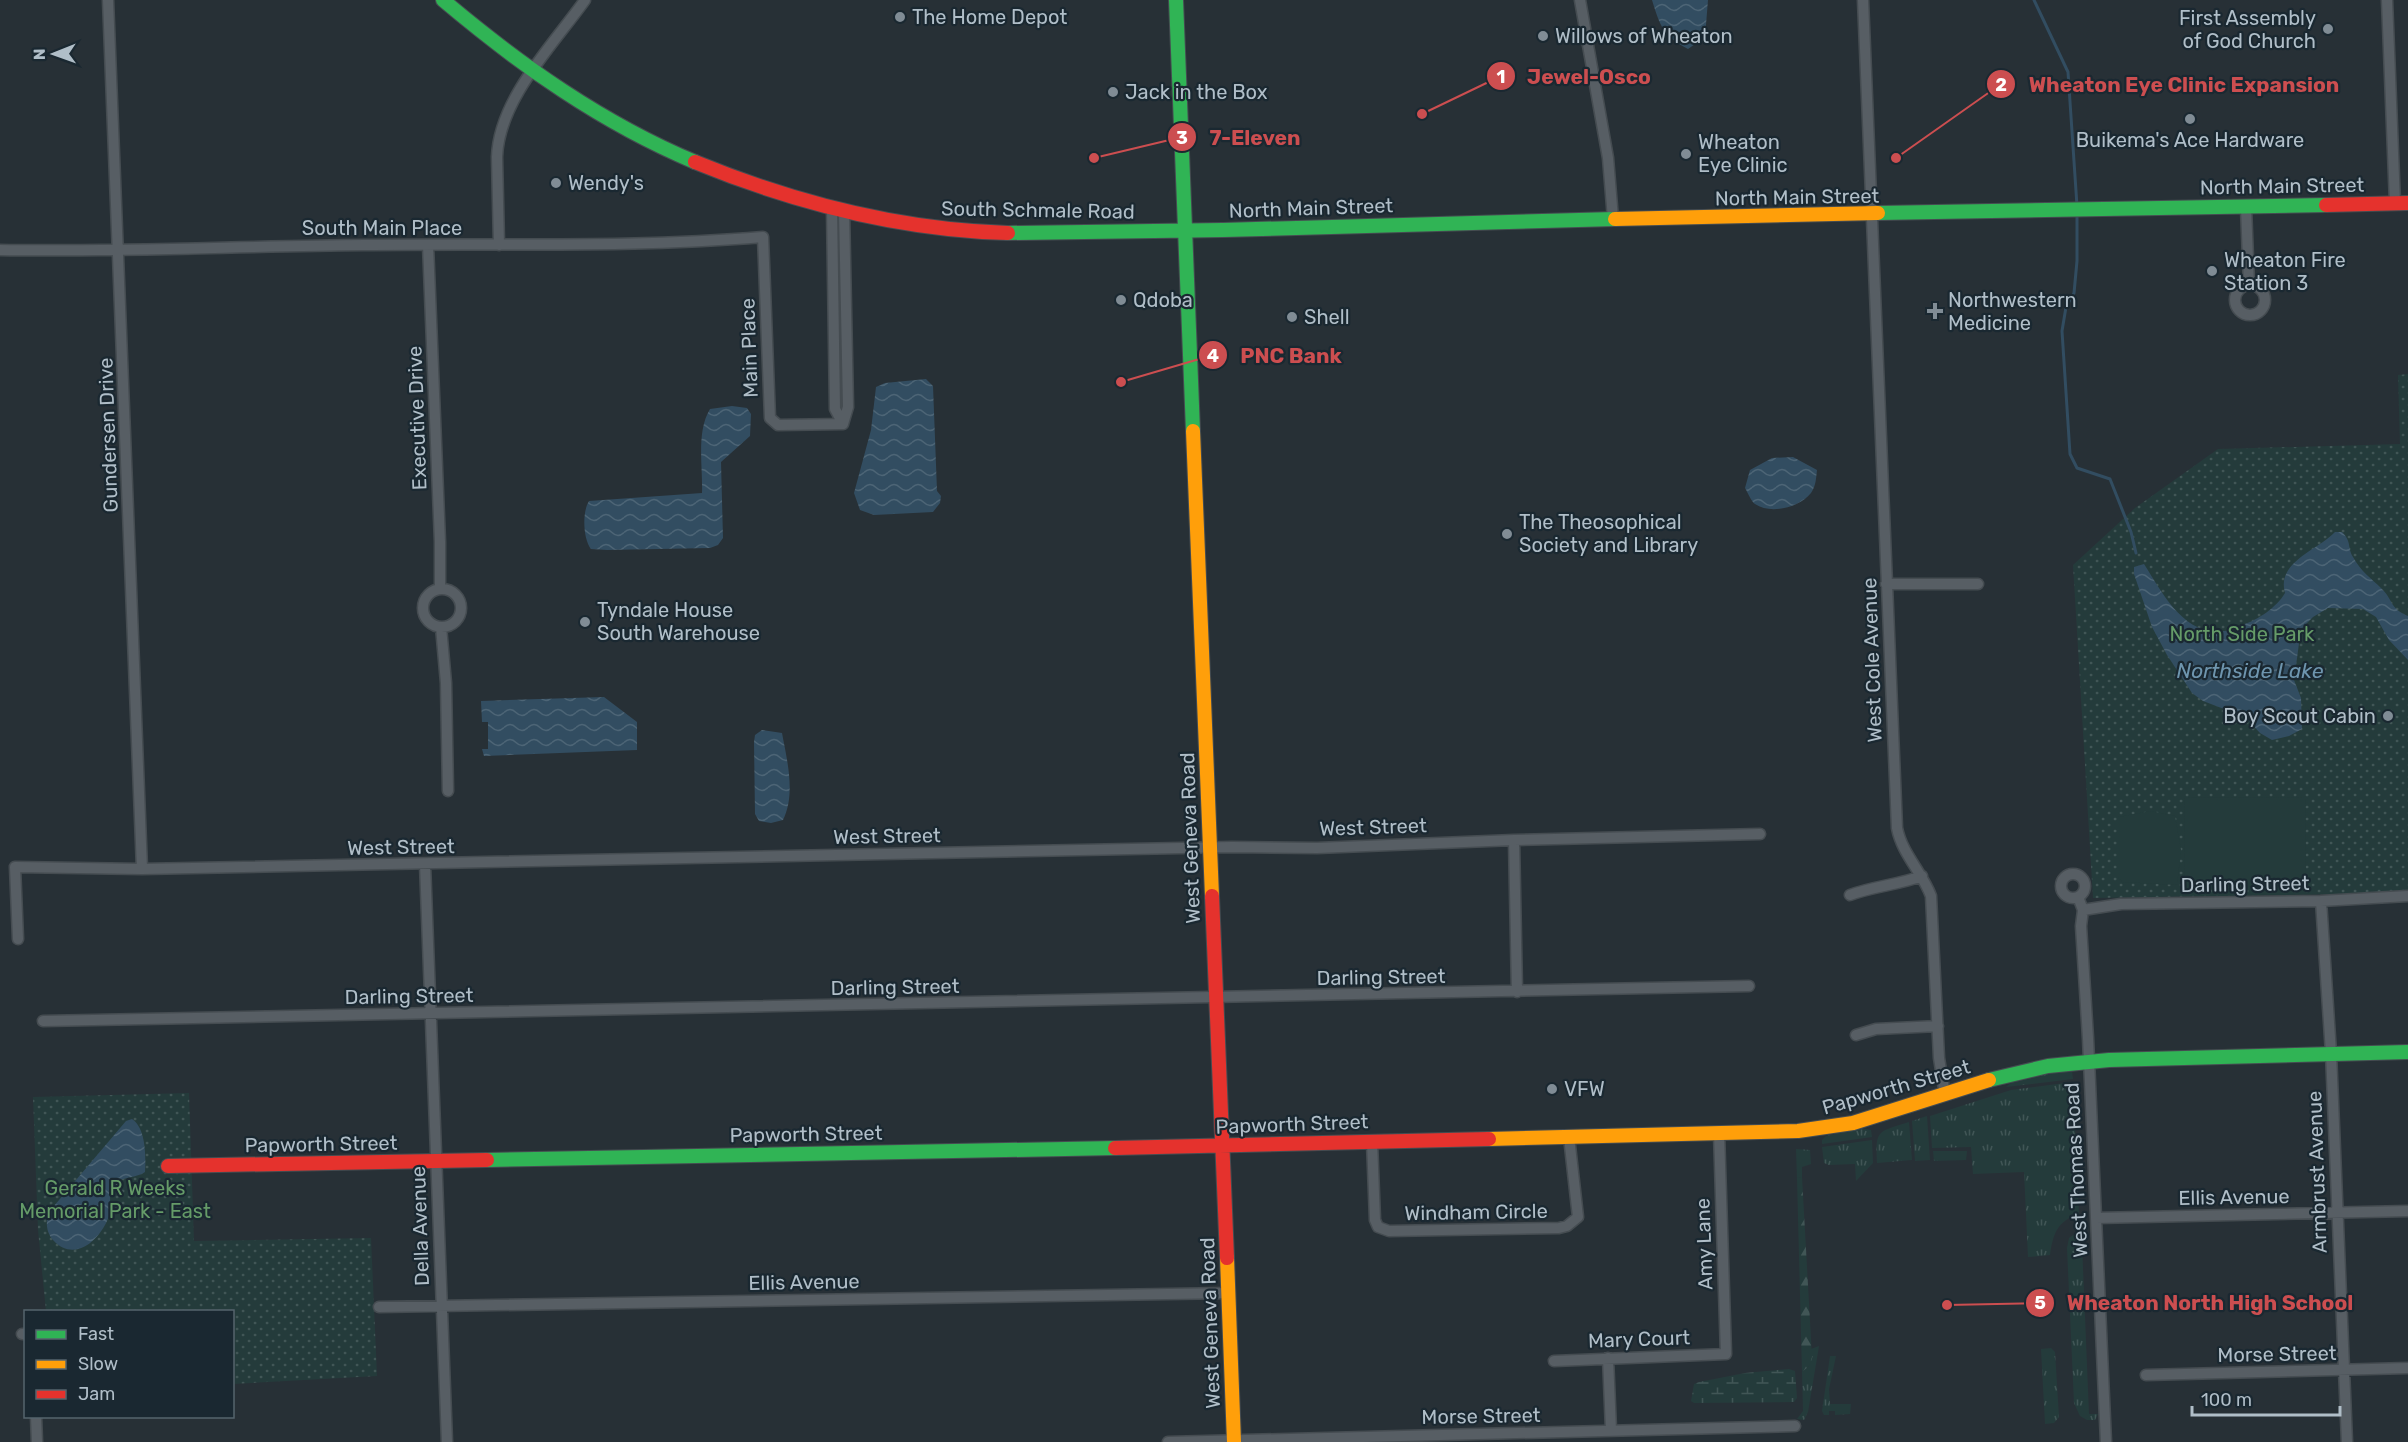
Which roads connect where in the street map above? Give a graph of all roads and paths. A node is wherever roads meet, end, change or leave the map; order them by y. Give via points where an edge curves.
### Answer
1 (108, 0) edge
2 (444, 0) edge
3 (585, 0) edge
4 (1176, 0) edge
5 (1580, 0) edge
6 (1863, 0) edge
7 (2387, 0) edge
8 (533, 71) junction
9 (2401, 203) edge
10 (2246, 207) junction
11 (838, 210) junction
12 (1871, 215) junction
13 (1612, 219) junction
14 (1186, 232) junction
15 (764, 237) joint
16 (428, 245) junction
17 (500, 245) junction
18 (117, 249) junction
19 (0, 250) edge
20 (2249, 285) dead end
21 (1887, 584) junction
22 (1978, 584) dead end
23 (440, 589) junction
24 (441, 627) junction
25 (448, 790) dead end
26 (1760, 834) dead end
27 (1514, 840) junction
28 (1210, 848) junction
29 (425, 864) junction
30 (142, 869) junction
31 (1922, 876) junction
32 (1850, 895) dead end
33 (2408, 896) edge
34 (2078, 897) dead end
35 (2321, 901) junction
36 (2083, 910) junction
37 (18, 939) dead end
38 (1749, 986) dead end
39 (1517, 992) junction
40 (1216, 999) junction
41 (432, 1013) junction
42 (42, 1021) dead end
43 (1938, 1026) junction
44 (1856, 1035) dead end
45 (2408, 1052) edge
46 (2331, 1053) junction
47 (2089, 1062) junction
48 (1945, 1095) junction
49 (1719, 1133) junction
50 (1569, 1137) junction
51 (1372, 1142) junction
52 (1222, 1146) junction
53 (436, 1161) junction
54 (168, 1166) dead end
55 (2408, 1210) edge
56 (2337, 1212) junction
57 (2096, 1218) junction
58 (1228, 1293) junction
59 (441, 1306) junction
60 (379, 1307) dead end
61 (1726, 1354) joint
62 (1608, 1358) junction
63 (1554, 1360) dead end
64 (2408, 1368) edge
65 (2344, 1370) junction
66 (2146, 1375) dead end
67 (36, 1418) edge
68 (1795, 1426) dead end
69 (1611, 1430) junction
70 (1234, 1441) edge
71 (37, 1442) edge
72 (447, 1442) edge
73 (1168, 1442) edge
74 (2106, 1442) edge
75 (2347, 1442) edge

1 - 18 street, Gundersen Drive
2 - 8 street, South Schmale Road
3 - 8 street
4 - 14 street, West Geneva Road
5 - 13 street via 1608,158
6 - 12 street, West Cole Avenue
7 - 9 street
8 - 11 street, South Schmale Road via 598,113 662,147 742,180
8 - 17 street via 507,113 498,137
9 - 10 street, North Main Street
10 - 12 street, North Main Street
10 - 20 street
11 - 14 street, South Schmale Road via 963,231
11 - 15 street, Main Place via 835,409 843,424 778,425 770,418
12 - 13 street, North Main Street
12 - 21 street, West Cole Avenue
13 - 14 street, North Main Street
14 - 28 street, West Geneva Road
15 - 17 street, South Main Place
16 - 17 street, South Main Place
16 - 18 street, South Main Place
16 - 23 street, Executive Drive
18 - 19 street, South Main Place
18 - 30 street, Gundersen Drive
21 - 22 street
21 - 31 street, West Cole Avenue via 1897,828 1902,846
23 - 24 street via 429,594 423,611 429,622
23 - 24 street via 457,596 461,608 457,620
24 - 25 street
26 - 27 street, West Street
27 - 28 street, West Street
27 - 39 street
28 - 29 street, West Street
28 - 40 street, West Geneva Road
29 - 30 street, West Street
29 - 41 street, Della Avenue
30 - 37 street, West Street via 15,867
31 - 32 street
31 - 43 street, West Cole Avenue via 1931,896
33 - 35 street, Darling Street
34 - 36 street, West Thomas Road
35 - 36 street, Darling Street via 2121,904
35 - 46 street, Armbrust Avenue
36 - 47 street, West Thomas Road via 2080,926
38 - 39 street, Darling Street
39 - 40 street, Darling Street
40 - 41 street, Darling Street
40 - 52 street, West Geneva Road
41 - 42 street, Darling Street
41 - 53 street, Della Avenue
43 - 44 street via 1876,1029
43 - 48 street, West Cole Avenue
45 - 46 street, Papworth Street
46 - 47 street, Papworth Street
46 - 56 street, Armbrust Avenue
47 - 48 street, Papworth Street via 2048,1065
47 - 57 street, West Thomas Road
48 - 49 street, Papworth Street via 1869,1119 1820,1129
49 - 50 street, Papworth Street
49 - 61 street, Amy Lane
50 - 51 street, Papworth Street
50 - 51 street, Windham Circle via 1578,1216 1559,1228 1524,1229 1389,1231 1378,1227
51 - 52 street, Papworth Street
52 - 53 street, Papworth Street
52 - 58 street, West Geneva Road
53 - 54 street, Papworth Street
53 - 59 street, Della Avenue
55 - 56 street, Ellis Avenue
56 - 57 street, Ellis Avenue
56 - 65 street, Armbrust Avenue
57 - 74 street, West Thomas Road
58 - 59 street, Ellis Avenue
58 - 70 street, West Geneva Road
59 - 60 street, Ellis Avenue
59 - 72 street, Della Avenue
61 - 62 street, Mary Court
62 - 63 street, Mary Court
62 - 69 street
64 - 65 street, Morse Street
65 - 66 street, Morse Street
65 - 75 street, Armbrust Avenue
67 - 71 street
68 - 69 street, Morse Street
69 - 70 street, Morse Street
70 - 73 street, Morse Street

